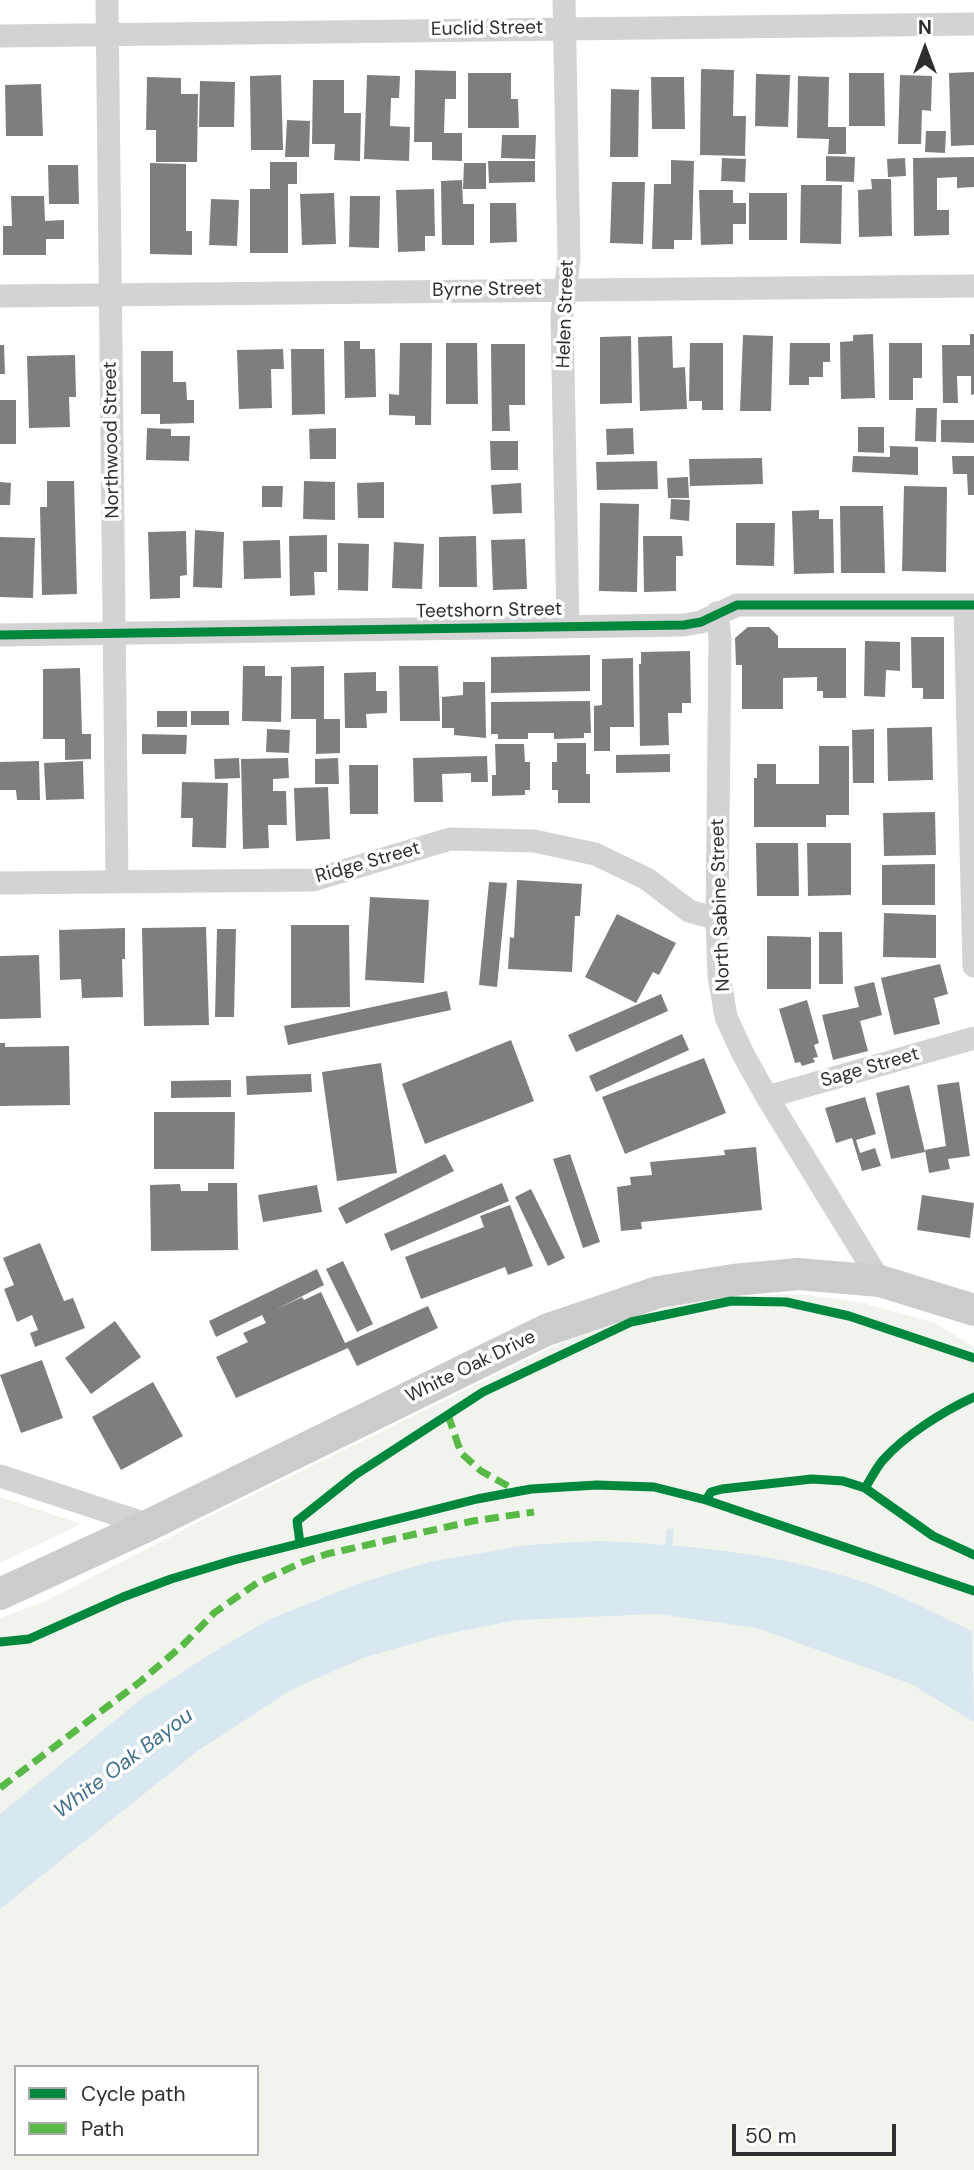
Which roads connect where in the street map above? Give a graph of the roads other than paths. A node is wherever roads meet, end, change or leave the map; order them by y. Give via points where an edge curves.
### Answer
1 (107, 0) edge
2 (564, 0) edge
3 (974, 24) edge
4 (565, 28) junction
5 (108, 35) junction
6 (0, 36) edge
7 (974, 286) edge
8 (566, 289) junction
9 (110, 295) junction
10 (0, 296) edge
11 (970, 605) edge
12 (718, 613) junction
13 (568, 627) junction
14 (114, 633) junction
15 (0, 635) edge
16 (117, 880) junction
17 (0, 883) edge
18 (717, 919) junction
19 (974, 966) edge
20 (974, 1038) edge
21 (767, 1097) junction
22 (880, 1281) junction
23 (974, 1310) edge
24 (0, 1476) edge
25 (149, 1525) junction
26 (0, 1594) edge

1 - 5 street, Northwood Street
2 - 4 street, Helen Street
3 - 4 street, Euclid Street
4 - 5 street, Euclid Street
4 - 8 street, Helen Street
5 - 6 street, Euclid Street
5 - 9 street, Northwood Street
7 - 8 street, Byrne Street
8 - 9 street, Byrne Street
8 - 13 street, Helen Street via 562,315
9 - 10 street, Byrne Street
9 - 14 street, Northwood Street
11 - 12 street, Teetshorn Street via 737,606
11 - 19 street
12 - 13 street, Teetshorn Street via 684,625
12 - 18 street, North Sabine Street
13 - 14 street, Teetshorn Street
14 - 15 street, Teetshorn Street
14 - 16 street, Northwood Street
16 - 17 street, Ridge Street
16 - 18 street, Ridge Street via 313,880 450,839 534,841 595,854 647,879 689,911
18 - 21 street, North Sabine Street via 726,1017
20 - 21 street, Sage Street
21 - 22 street, North Sabine Street
22 - 23 main road, White Oak Drive
22 - 25 main road, White Oak Drive via 798,1274 658,1292 546,1330
24 - 25 street
25 - 26 main road, White Oak Drive

